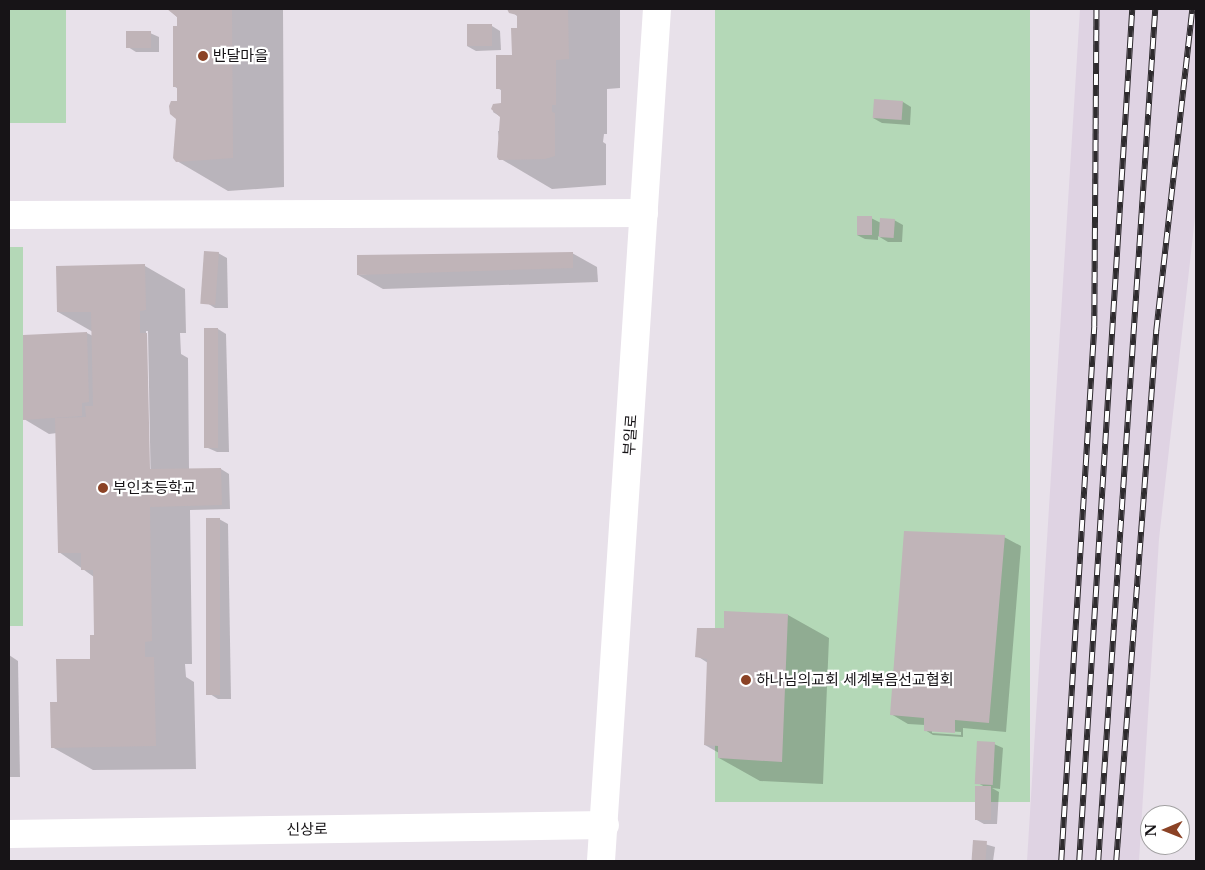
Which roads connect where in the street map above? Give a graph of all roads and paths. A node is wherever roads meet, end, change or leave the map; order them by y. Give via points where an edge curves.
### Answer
1 (657, 9) edge
2 (644, 213) junction
3 (9, 215) edge
4 (605, 825) junction
5 (9, 834) edge
6 (601, 861) edge

1 - 2 street, 부일로
2 - 3 street
2 - 4 street, 부일로
4 - 5 street, 신상로
4 - 6 street, 부일로

